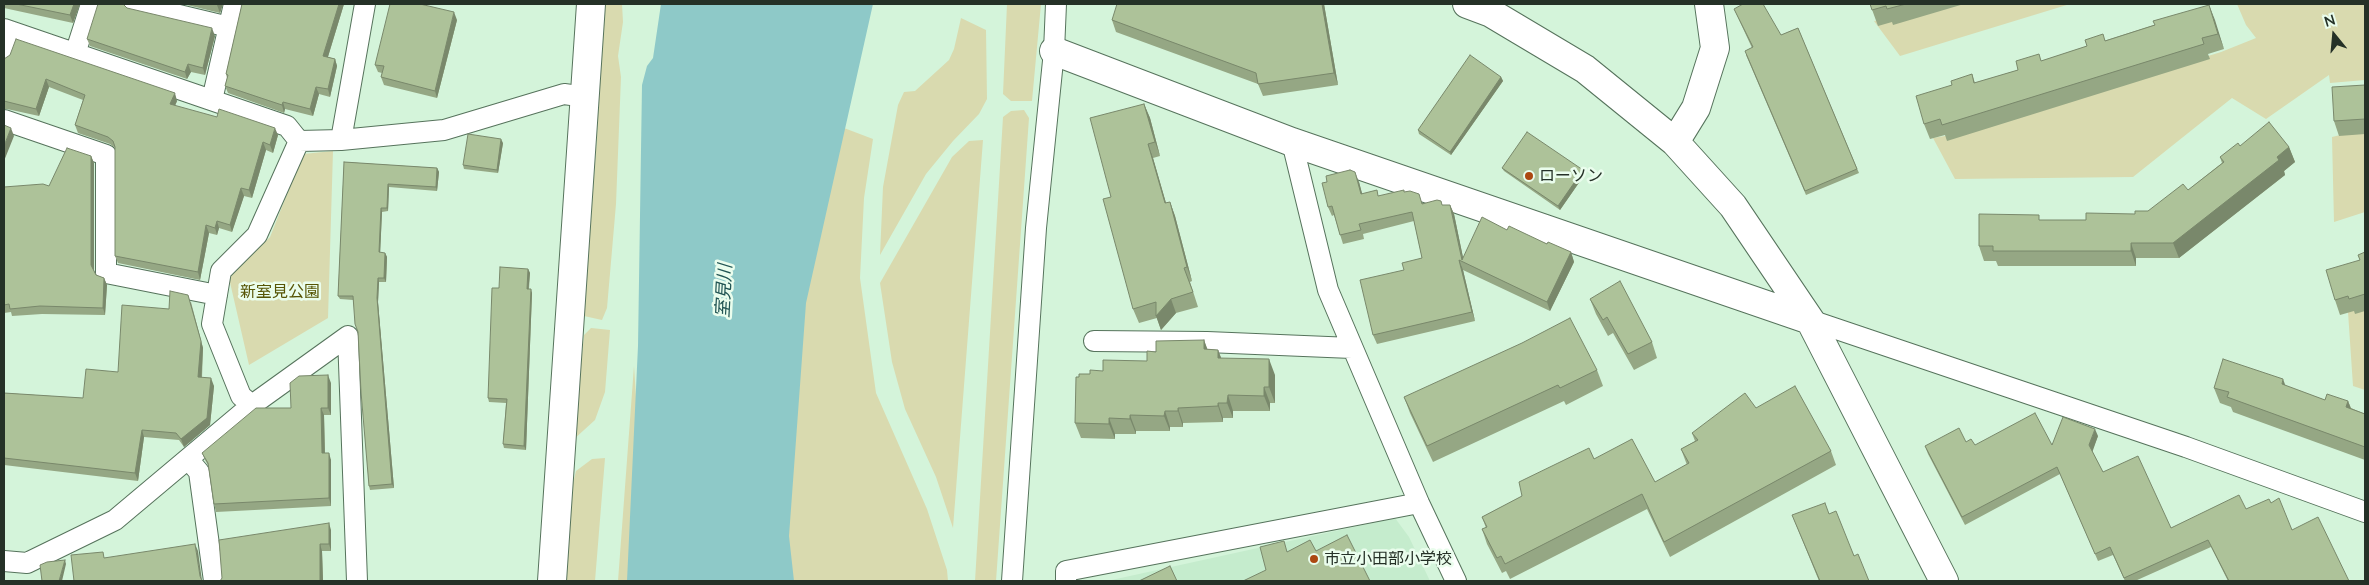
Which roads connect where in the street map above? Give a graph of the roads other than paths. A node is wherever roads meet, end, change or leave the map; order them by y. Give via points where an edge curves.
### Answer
1 (91, 4) edge
2 (133, 4) edge
3 (234, 4) edge
4 (365, 4) edge
5 (591, 4) edge
6 (1056, 4) edge
7 (1467, 4) edge
8 (1709, 4) edge
9 (229, 27) junction
10 (7, 30) edge
11 (1054, 51) junction
12 (4, 54) edge
13 (75, 54) junction
14 (586, 97) junction
15 (212, 100) junction
16 (4, 120) edge
17 (341, 140) junction
18 (299, 141) junction
19 (1292, 142) junction
20 (1676, 142) junction
21 (217, 295) junction
22 (1810, 320) junction
23 (1094, 341) dead end
24 (1352, 348) junction
25 (252, 405) junction
26 (188, 459) junction
27 (1419, 503) junction
28 (2365, 512) edge
29 (4, 560) edge
30 (214, 581) edge
31 (357, 581) edge
32 (552, 581) edge
33 (1012, 581) edge
34 (1066, 581) edge
35 (1456, 581) edge
36 (1944, 581) edge

1 - 13 street
2 - 9 street
3 - 9 street
4 - 17 street
5 - 14 street
6 - 11 street
7 - 20 street via 1491,13 1585,69
8 - 20 street via 1715,48 1696,108
9 - 15 street
10 - 12 street
10 - 13 street
11 - 19 street
11 - 33 street via 1036,228
13 - 15 street
14 - 17 street via 564,94 444,130
14 - 32 street
15 - 18 street via 287,126
16 - 21 street via 106,155 106,273
17 - 18 street
18 - 21 street via 257,235 221,271
19 - 22 street
19 - 24 street via 1328,290
20 - 22 street via 1733,206
21 - 25 street via 212,324 241,396
22 - 28 street
22 - 36 street
23 - 24 street
24 - 27 street
25 - 26 street
25 - 31 street via 348,336
26 - 29 street via 115,520 27,564
26 - 30 street via 199,472
27 - 34 street via 1066,571
27 - 35 street

